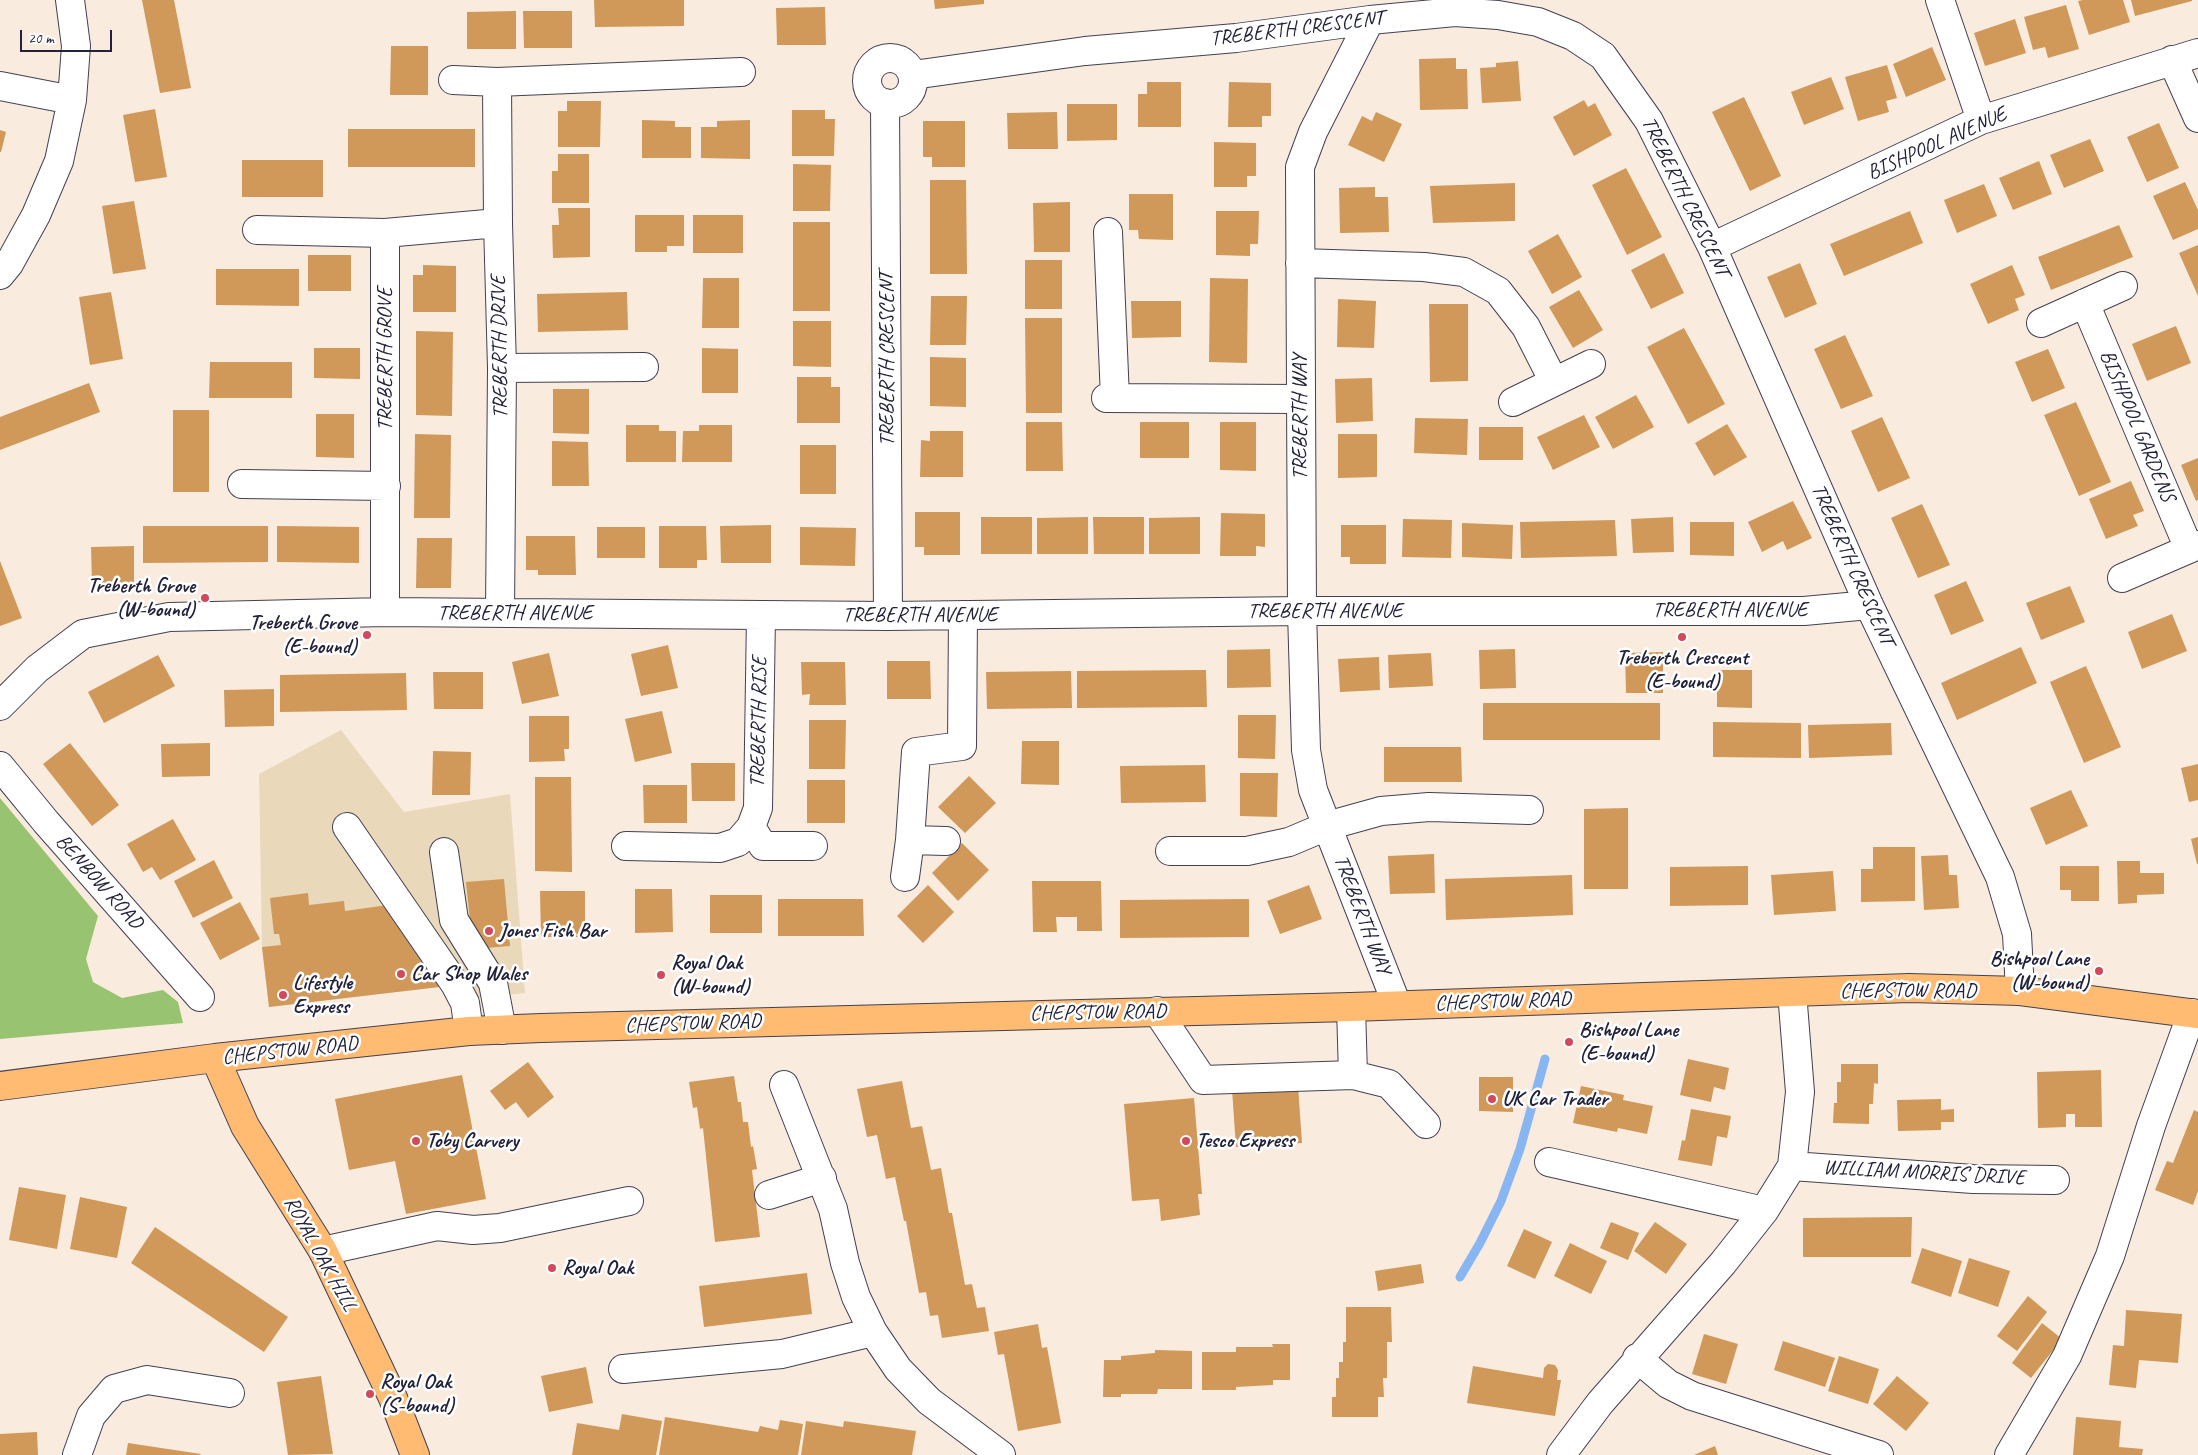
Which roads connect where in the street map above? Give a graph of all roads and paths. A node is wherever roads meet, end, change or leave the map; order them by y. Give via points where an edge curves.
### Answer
1 (70, 0) edge
2 (1940, 0) edge
3 (1370, 20) junction
4 (2198, 53) edge
5 (2172, 60) junction
6 (741, 72) dead end
7 (913, 74) junction
8 (453, 80) dead end
9 (497, 82) junction
10 (0, 86) edge
11 (72, 100) junction
12 (885, 103) junction
13 (2198, 118) edge
14 (1981, 120) junction
15 (498, 223) junction
16 (257, 230) dead end
17 (1108, 232) dead end
18 (385, 233) junction
19 (1712, 247) junction
20 (1300, 263) junction
21 (0, 275) edge
22 (2123, 286) dead end
23 (2085, 303) junction
24 (2041, 323) dead end
25 (1592, 364) dead end
26 (644, 367) dead end
27 (502, 368) junction
28 (1554, 382) junction
29 (1300, 399) junction
30 (1513, 402) dead end
31 (242, 484) dead end
32 (386, 486) junction
33 (2193, 547) edge
34 (2122, 578) dead end
35 (1869, 605) junction
36 (1302, 611) junction
37 (385, 612) junction
38 (500, 613) junction
39 (761, 615) junction
40 (963, 615) junction
41 (888, 616) junction
42 (0, 706) edge
43 (0, 766) edge
44 (1529, 810) dead end
45 (1327, 826) junction
46 (347, 827) dead end
47 (751, 827) junction
48 (910, 840) junction
49 (946, 841) dead end
50 (626, 846) dead end
51 (813, 846) dead end
52 (1170, 851) dead end
53 (444, 852) dead end
54 (905, 876) dead end
55 (1792, 992) junction
56 (2020, 992) junction
57 (200, 997) dead end
58 (1397, 1005) junction
59 (1351, 1007) junction
60 (1157, 1011) junction
61 (2195, 1014) edge
62 (502, 1030) junction
63 (469, 1032) junction
64 (216, 1058) junction
65 (1353, 1075) junction
66 (784, 1085) dead end
67 (0, 1086) edge
68 (1426, 1124) dead end
69 (1549, 1162) dead end
70 (1792, 1166) junction
71 (822, 1178) junction
72 (2055, 1180) dead end
73 (769, 1195) dead end
74 (629, 1201) dead end
75 (1764, 1210) junction
76 (323, 1251) junction
77 (874, 1332) junction
78 (1638, 1358) junction
79 (623, 1369) dead end
80 (230, 1393) dead end
81 (77, 1455) edge
82 (415, 1455) edge
83 (1001, 1455) edge
84 (1561, 1455) edge
85 (1879, 1455) edge
86 (2009, 1455) edge

1 - 11 street via 76,46
2 - 14 street
3 - 7 street, TREBERTH CRESCENT via 1236,38 1085,51
3 - 19 street, TREBERTH CRESCENT via 1455,12 1498,15 1538,22 1573,36 1603,56 1649,121
3 - 20 street, TREBERTH WAY via 1313,132 1300,168
4 - 5 street, BISHPOOL AVENUE
5 - 13 street
5 - 14 street, BISHPOOL AVENUE
6 - 9 street
7 - 12 street via 909,94 896,103
7 - 12 street via 904,62 896,58 886,58 873,66 868,87
8 - 9 street
9 - 15 street, TREBERTH DRIVE
10 - 11 street
11 - 21 street via 59,161 36,214
12 - 41 street, TREBERTH CRESCENT
14 - 19 street, BISHPOOL AVENUE
15 - 18 street
15 - 27 street, TREBERTH DRIVE
16 - 18 street
17 - 29 street via 1110,398
18 - 32 street, TREBERTH GROVE
19 - 35 street, TREBERTH CRESCENT
20 - 28 street via 1424,266 1464,272 1498,291 1526,327
20 - 29 street, TREBERTH WAY
22 - 23 street
23 - 24 street
23 - 33 street, BISHPOOL GARDENS
25 - 28 street
26 - 27 street
27 - 38 street, TREBERTH DRIVE
28 - 30 street
29 - 36 street, TREBERTH WAY
31 - 32 street
32 - 37 street, TREBERTH GROVE
33 - 34 street, BISHPOOL GARDENS
35 - 36 street, TREBERTH AVENUE via 1804,611
35 - 56 street, TREBERTH CRESCENT via 2000,877 2018,934
36 - 40 street, TREBERTH AVENUE
36 - 45 street, TREBERTH WAY via 1306,750 1313,790
37 - 38 street, TREBERTH AVENUE
37 - 42 street, TREBERTH AVENUE via 168,617 83,634 37,669
38 - 39 street, TREBERTH AVENUE
39 - 41 street, TREBERTH AVENUE
39 - 47 street, TREBERTH RISE via 758,808
40 - 41 street, TREBERTH AVENUE
40 - 48 street via 962,746 916,752
43 - 57 street, BENBOW ROAD
44 - 45 street via 1429,807 1381,811
45 - 52 street via 1289,842 1247,851
45 - 58 street, TREBERTH WAY
46 - 63 street via 455,984 465,1003
47 - 50 street via 738,842 720,848
47 - 51 street via 763,846
48 - 49 street
48 - 54 street
53 - 62 street via 454,920 493,984
55 - 56 main road, CHEPSTOW ROAD via 1909,988
55 - 58 main road, CHEPSTOW ROAD
55 - 70 street, WILLIAM MORRIS DRIVE via 1800,1092
56 - 61 main road, CHEPSTOW ROAD
58 - 59 main road, CHEPSTOW ROAD
59 - 60 main road, CHEPSTOW ROAD
59 - 65 street
60 - 62 main road, CHEPSTOW ROAD
60 - 65 street via 1203,1080
61 - 86 street via 2152,1126 2110,1256 2067,1356
62 - 63 main road, CHEPSTOW ROAD
63 - 64 main road, CHEPSTOW ROAD
64 - 67 main road, CHEPSTOW ROAD
64 - 76 main road, ROYAL OAK HILL via 244,1126
65 - 68 street via 1389,1084
66 - 71 street
69 - 75 street
70 - 72 street, WILLIAM MORRIS DRIVE
70 - 75 street, WILLIAM MORRIS DRIVE
71 - 73 street
71 - 77 street via 856,1297
74 - 76 street via 500,1228 473,1230 437,1226
75 - 78 street, WILLIAM MORRIS DRIVE via 1723,1263
76 - 82 main road, ROYAL OAK HILL via 393,1398
77 - 79 street via 782,1354
77 - 83 street via 898,1369 929,1401
78 - 84 street, WILLIAM MORRIS DRIVE
78 - 85 street via 1668,1384 1692,1396
80 - 81 street via 147,1380 114,1389 91,1416

